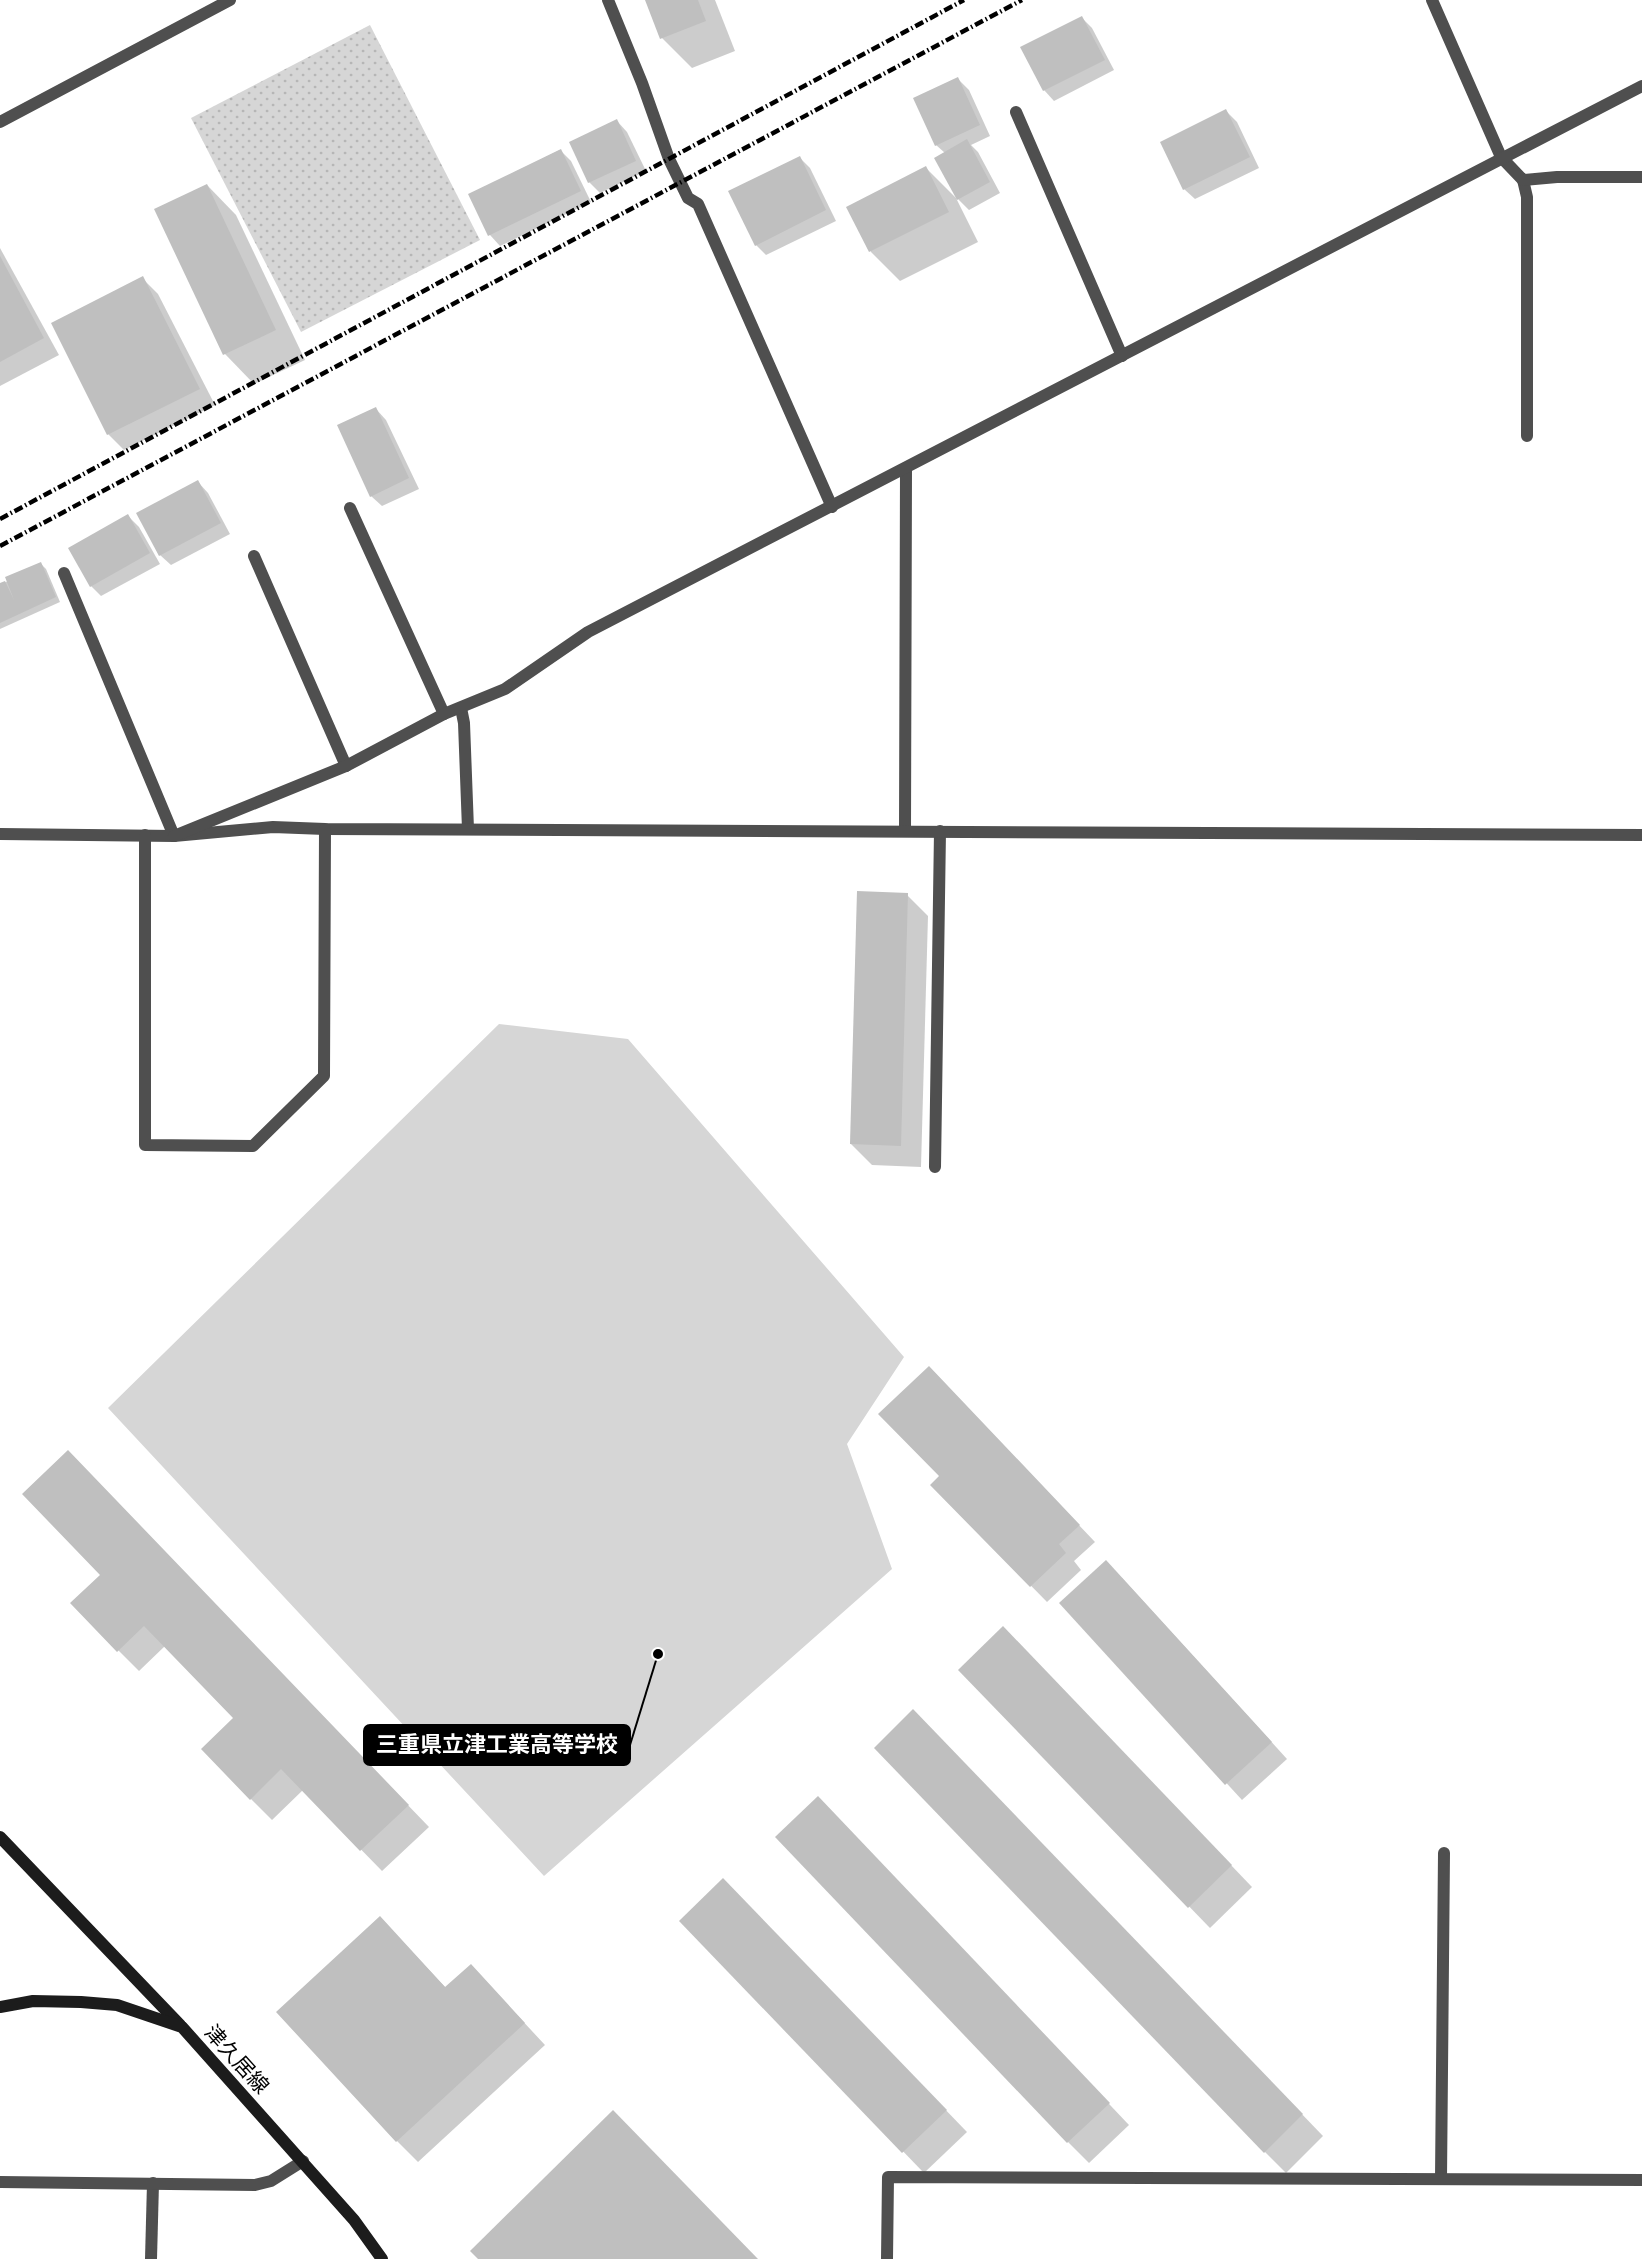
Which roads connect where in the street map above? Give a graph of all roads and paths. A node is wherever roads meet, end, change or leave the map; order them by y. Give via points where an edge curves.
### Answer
1 (230, 0) edge
2 (608, 0) edge
3 (1432, 0) edge
4 (1642, 86) edge
5 (1016, 112) dead end
6 (0, 122) edge
7 (1502, 157) junction
8 (1642, 177) edge
9 (1522, 180) junction
10 (1122, 356) junction
11 (1527, 436) dead end
12 (906, 469) junction
13 (832, 507) junction
14 (350, 508) dead end
15 (254, 556) dead end
16 (64, 573) dead end
17 (460, 708) junction
18 (444, 714) junction
19 (346, 766) junction
20 (325, 829) junction
21 (468, 829) junction
22 (904, 831) junction
23 (940, 831) junction
24 (0, 834) edge
25 (145, 835) junction
26 (1642, 835) edge
27 (174, 836) junction
28 (935, 1167) dead end
29 (0, 1837) edge
30 (1444, 1853) dead end
31 (0, 2007) edge
32 (182, 2027) junction
33 (303, 2161) junction
34 (1441, 2179) junction
35 (1642, 2180) edge
36 (0, 2182) edge
37 (153, 2183) junction
38 (151, 2259) edge
39 (382, 2259) edge
40 (886, 2259) edge

1 - 6 street
2 - 13 street via 669,159 688,198 698,204
3 - 7 street
4 - 7 street
5 - 10 street
7 - 9 street
7 - 10 street
8 - 9 street
9 - 11 street via 1527,197
10 - 12 street
12 - 13 street
12 - 22 street
13 - 17 street via 588,632 505,689
14 - 18 street
15 - 19 street
16 - 27 street
17 - 18 street
17 - 21 street via 464,723
18 - 19 street
19 - 27 street
20 - 21 street
20 - 25 street via 324,1076 253,1146 144,1145
20 - 27 street via 273,827
21 - 22 street
22 - 23 street
23 - 26 street
23 - 28 street
24 - 25 street
25 - 27 street
29 - 32 main road
30 - 34 street
31 - 32 main road, 津久居線 via 33,2001 117,2005
32 - 33 main road, 津久居線
33 - 37 street via 271,2181 255,2185
33 - 39 main road, 津久居線
34 - 35 street
34 - 40 street via 888,2176
36 - 37 street
37 - 38 street

